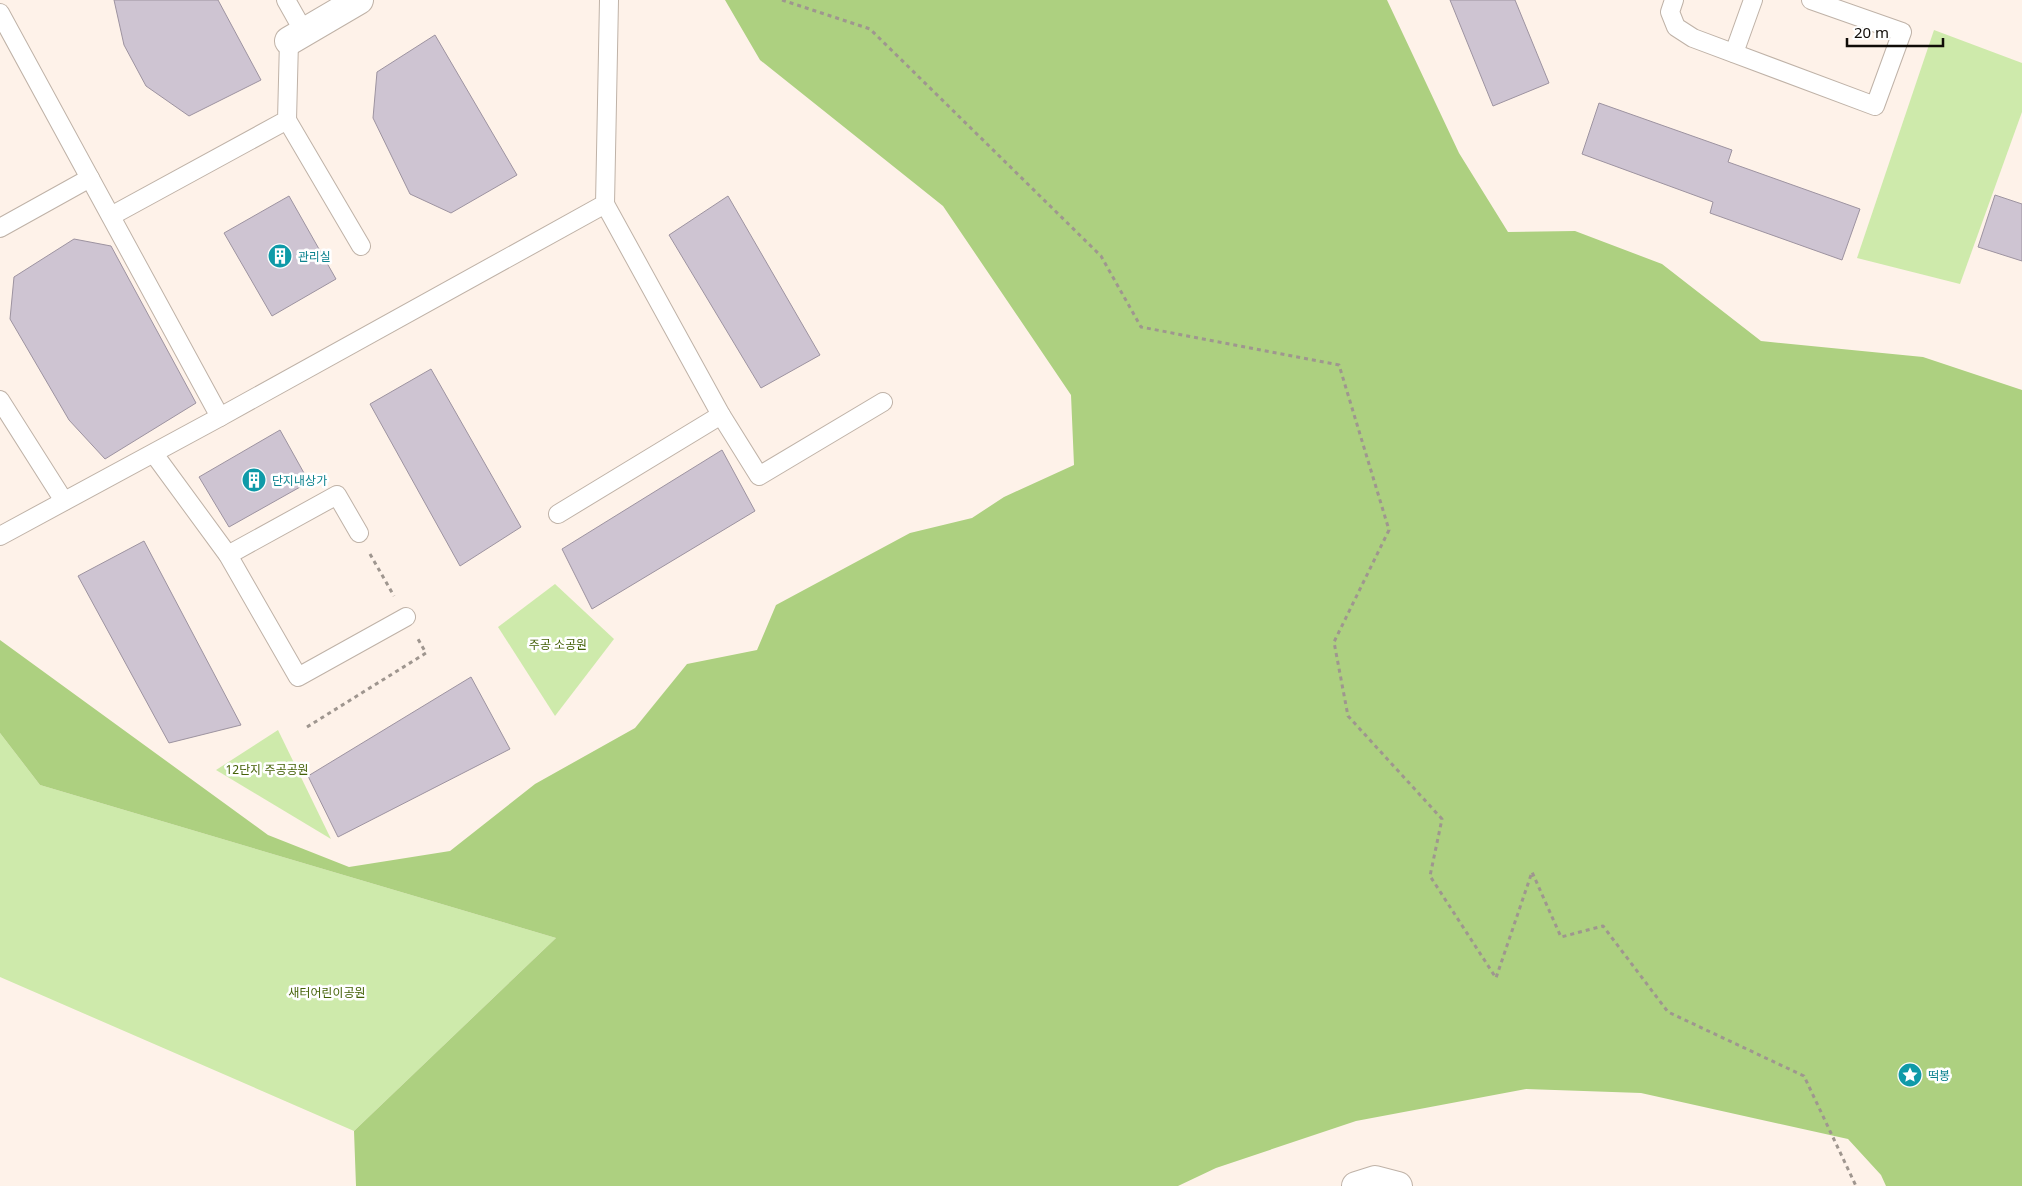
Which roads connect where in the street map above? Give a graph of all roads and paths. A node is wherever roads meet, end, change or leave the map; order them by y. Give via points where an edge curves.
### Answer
1 (286, 0) edge
2 (359, 0) edge
3 (609, 0) edge
4 (782, 0) edge
5 (1674, 0) edge
6 (1753, 0) edge
7 (1811, 0) edge
8 (0, 13) edge
9 (297, 37) junction
10 (1734, 53) junction
11 (287, 120) junction
12 (90, 178) junction
13 (605, 204) junction
14 (111, 216) junction
15 (1, 224) edge
16 (361, 246) dead end
17 (0, 400) edge
18 (883, 402) dead end
19 (721, 415) junction
20 (220, 417) junction
21 (154, 454) junction
22 (64, 501) junction
23 (558, 514) dead end
24 (359, 533) dead end
25 (0, 536) edge
26 (228, 555) junction
27 (406, 617) dead end
28 (426, 653) dead end
29 (307, 727) dead end
30 (1356, 1186) edge
31 (1398, 1186) edge
32 (1856, 1186) edge

1 - 9 lane
2 - 9 street
3 - 13 lane
4 - 32 path via 870,29 1101,256 1142,326 1339,365 1390,530 1334,642 1348,716 1442,819 1430,876 1496,978 1532,872 1561,937 1603,926 1668,1012 1804,1076
5 - 10 lane via 1670,12 1676,27 1693,38
6 - 10 lane
7 - 10 lane via 1902,32 1875,106
8 - 12 lane
9 - 11 lane
11 - 14 lane
11 - 16 lane
12 - 14 lane
12 - 15 lane
13 - 19 lane
13 - 20 lane
14 - 20 lane
17 - 22 lane
18 - 19 lane via 760,476
19 - 23 lane
20 - 21 lane
21 - 22 lane
21 - 26 lane
22 - 25 lane
24 - 26 lane via 337,495
26 - 27 lane via 298,677
28 - 29 path
30 - 31 street via 1375,1180

